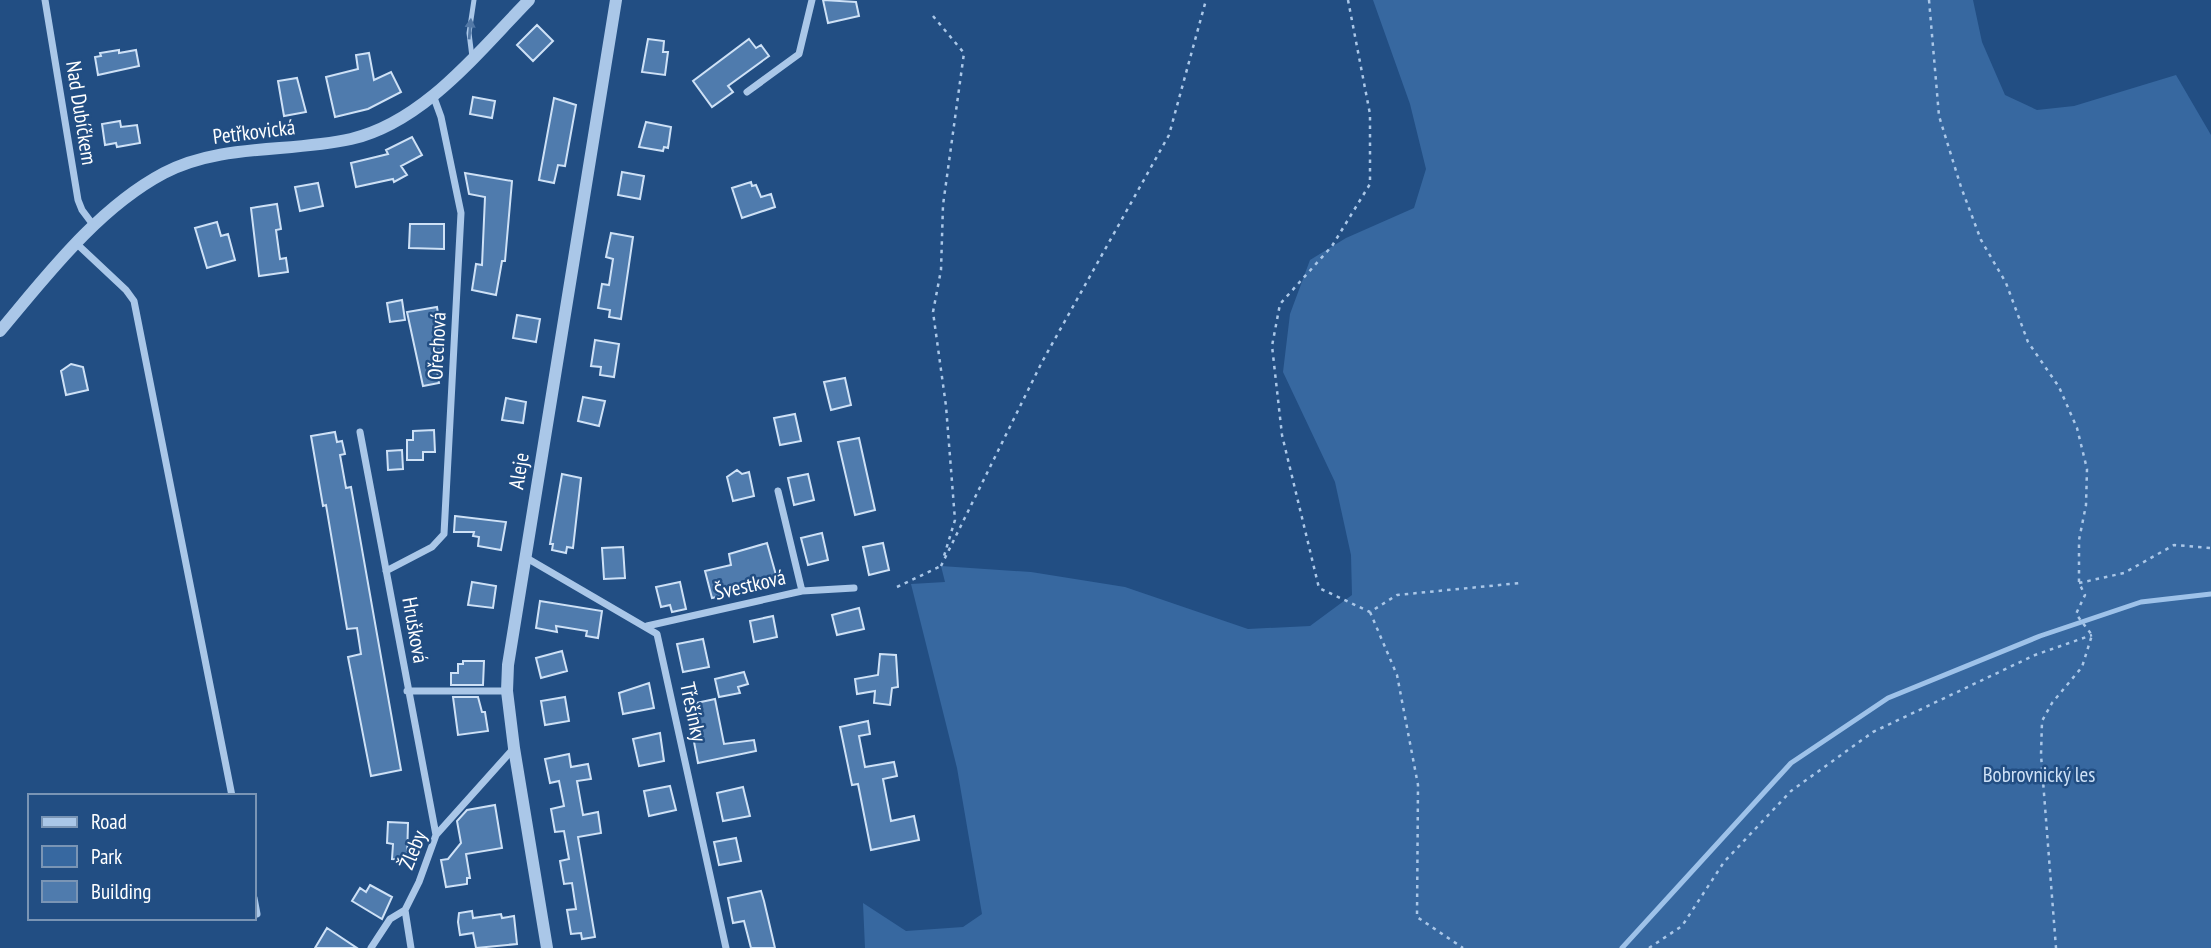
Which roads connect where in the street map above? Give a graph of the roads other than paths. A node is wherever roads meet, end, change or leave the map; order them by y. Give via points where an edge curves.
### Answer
1 (45, 0) edge
2 (474, 0) edge
3 (528, 0) edge
4 (616, 0) edge
5 (812, 0) edge
6 (472, 57) junction
7 (747, 92) dead end
8 (433, 94) junction
9 (94, 226) junction
10 (77, 244) junction
11 (0, 331) edge
12 (360, 432) dead end
13 (778, 491) dead end
14 (524, 557) junction
15 (386, 571) junction
16 (853, 588) dead end
17 (802, 591) junction
18 (648, 626) junction
19 (407, 691) junction
20 (507, 691) junction
21 (514, 748) junction
22 (232, 794) edge
23 (436, 835) junction
24 (256, 909) edge
25 (405, 909) junction
26 (257, 914) dead end
27 (371, 948) edge
28 (411, 948) edge
29 (548, 948) edge
30 (726, 948) edge

1 - 9 street, Nad Dubíčkem via 78,200
6 -> 2 lane via 469,33
3 - 6 street, Petřkovická
4 - 14 street, Aleje
5 - 7 street via 799,54
6 - 8 street, Petřkovická
8 - 9 street, Petřkovická via 396,120 358,137 243,150 190,162 145,185
8 - 15 street, Ořechová via 461,214 444,534 432,547
9 - 10 street, Petřkovická
10 - 11 street, Petřkovická
10 - 22 street via 134,302
12 - 15 street, Hrušková
13 - 17 street, Švestková
14 - 18 street
14 - 20 street, Aleje
15 - 19 street, Hrušková
16 - 17 street
17 - 18 street, Švestková
18 - 30 street, Třešínky via 657,634 666,666
19 - 20 street
19 - 23 street, Hrušková
20 - 21 street, Aleje
21 - 23 street, Žleby
21 - 29 street, Aleje
23 - 25 street, Žleby
24 - 26 street
25 - 27 street, Žleby via 390,919
25 - 28 street

